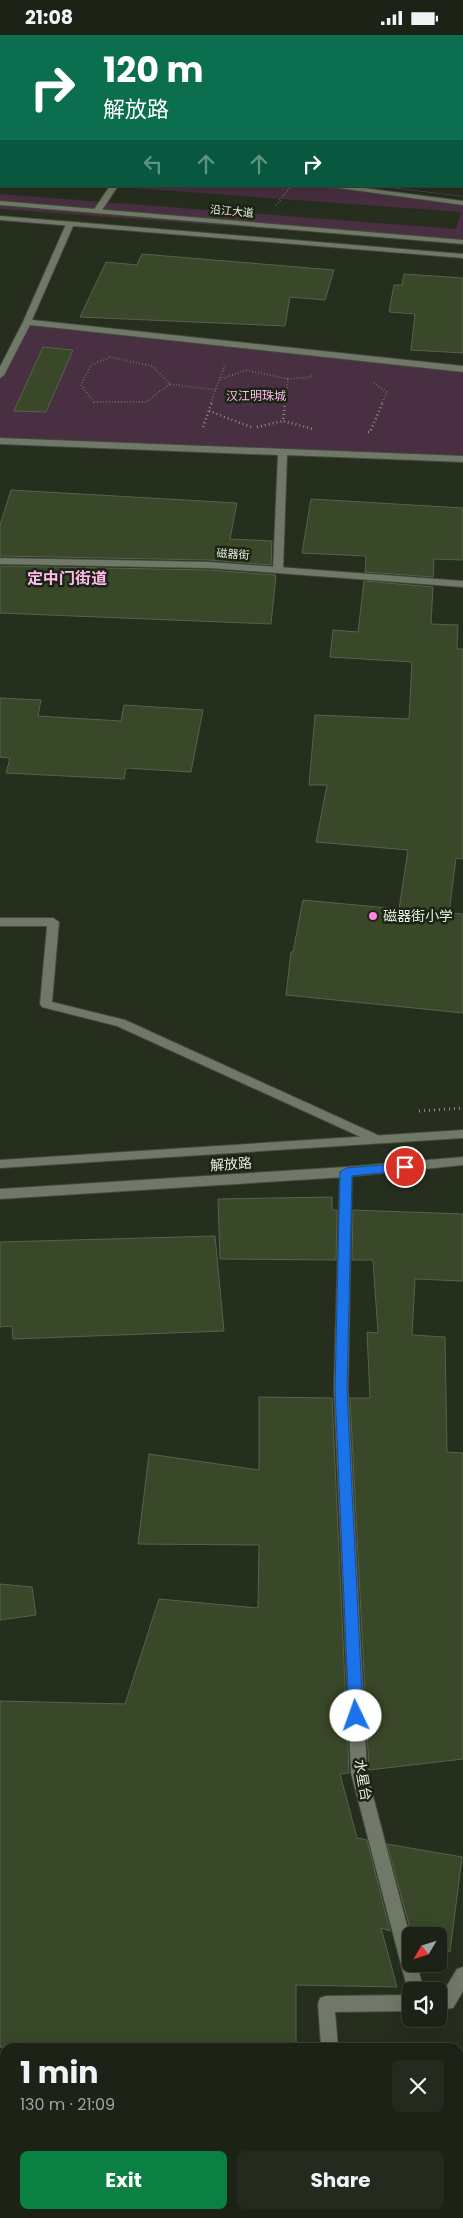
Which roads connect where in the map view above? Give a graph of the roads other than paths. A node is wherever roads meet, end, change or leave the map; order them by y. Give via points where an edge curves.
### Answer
1 (113, 187) edge
2 (336, 187) edge
3 (0, 203) edge
4 (463, 203) edge
5 (97, 211) junction
6 (0, 219) edge
7 (70, 224) junction
8 (463, 242) edge
9 (463, 256) edge
10 (27, 322) junction
11 (463, 369) edge
12 (0, 375) edge
13 (0, 441) edge
14 (283, 452) junction
15 (463, 459) edge
16 (0, 561) edge
17 (278, 570) junction
18 (463, 584) edge
19 (0, 922) edge
20 (463, 1134) edge
21 (378, 1140) junction
22 (463, 1161) edge
23 (0, 1163) edge
24 (346, 1172) junction
25 (0, 1194) edge
26 (463, 1975) edge
27 (414, 1982) edge
28 (447, 2002) edge
29 (402, 2003) edge
30 (329, 2043) edge

1 - 5 main road
2 - 4 main road
3 - 5 main road, 沿江大道
5 - 8 main road, 沿江大道
6 - 7 main road, 沿江大道
7 - 9 main road, 沿江大道
7 - 10 main road
10 - 11 main road
10 - 12 main road
13 - 14 main road
14 - 15 main road
14 - 17 main road
16 - 17 main road, 磁器街 via 209,565
17 - 18 main road, 磁器街
19 - 21 main road via 53,922 46,1004 121,1023
20 - 21 main road, 解放路
21 - 23 main road, 解放路
22 - 24 main road, 解放路
24 - 25 main road, 解放路
24 - 27 main road, 水星台 via 341,1390 359,1773
26 - 28 main road
29 - 30 main road via 326,2005

